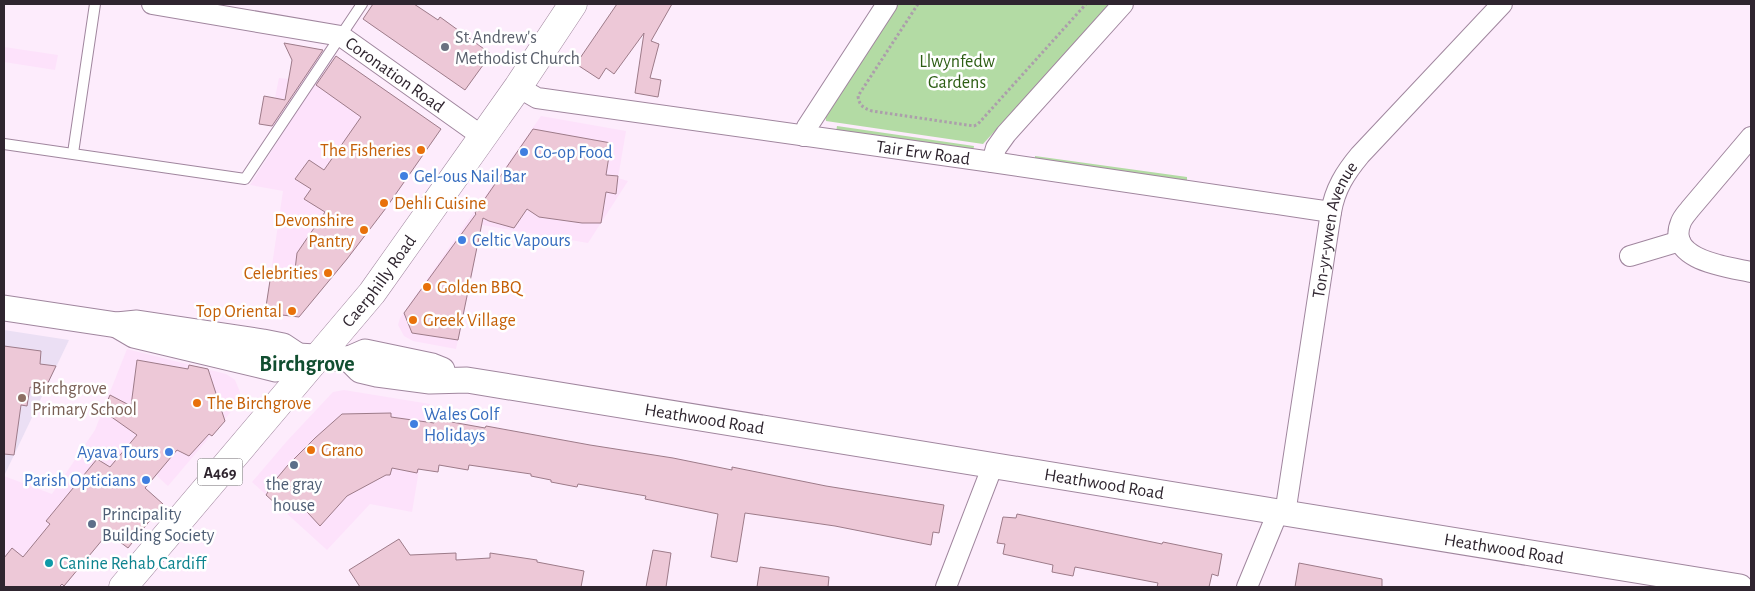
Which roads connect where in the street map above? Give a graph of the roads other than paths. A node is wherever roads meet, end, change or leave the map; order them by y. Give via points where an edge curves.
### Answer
1 (95, 4) edge
2 (152, 4) edge
3 (362, 4) edge
4 (572, 4) edge
5 (887, 4) edge
6 (1123, 4) edge
7 (1502, 4) edge
8 (341, 36) junction
9 (518, 87) junction
10 (804, 136) junction
11 (483, 137) junction
12 (1751, 137) edge
13 (4, 144) edge
14 (73, 154) junction
15 (992, 162) junction
16 (1331, 212) junction
17 (1680, 241) junction
18 (1630, 256) dead end
19 (1751, 272) edge
20 (4, 308) edge
21 (308, 357) junction
22 (993, 464) junction
23 (1282, 513) junction
24 (122, 587) edge
25 (946, 587) edge
26 (1247, 587) edge
27 (1740, 587) edge

1 - 14 lane
2 - 8 street, Coronation Road
3 - 8 lane
4 - 9 main road, Caerphilly Road / A469
5 - 10 street via 811,120
6 - 15 street via 1006,134 996,148
7 - 16 street, Ton-yr-ywen Avenue via 1347,171 1338,186
8 - 11 street, Coronation Road
8 - 14 lane via 245,179
9 - 10 street, Tair Erw Road via 537,98
9 - 11 main road, Caerphilly Road / A469
10 - 15 street, Tair Erw Road
11 - 21 main road, Caerphilly Road / A469 via 372,293
12 - 17 street via 1681,221
13 - 14 lane
15 - 16 street, Tair Erw Road
16 - 23 street, Ton-yr-ywen Avenue
17 - 18 street
17 - 19 street via 1697,258
20 - 21 street via 116,325 137,323 283,346
21 - 22 street, Heathwood Road via 349,359 364,352 432,366 467,380
21 - 24 main road, Caerphilly Road / A469
22 - 23 street, Heathwood Road
22 - 25 street
23 - 26 street, Ton-yr-ywen Avenue
23 - 27 street, Heathwood Road

